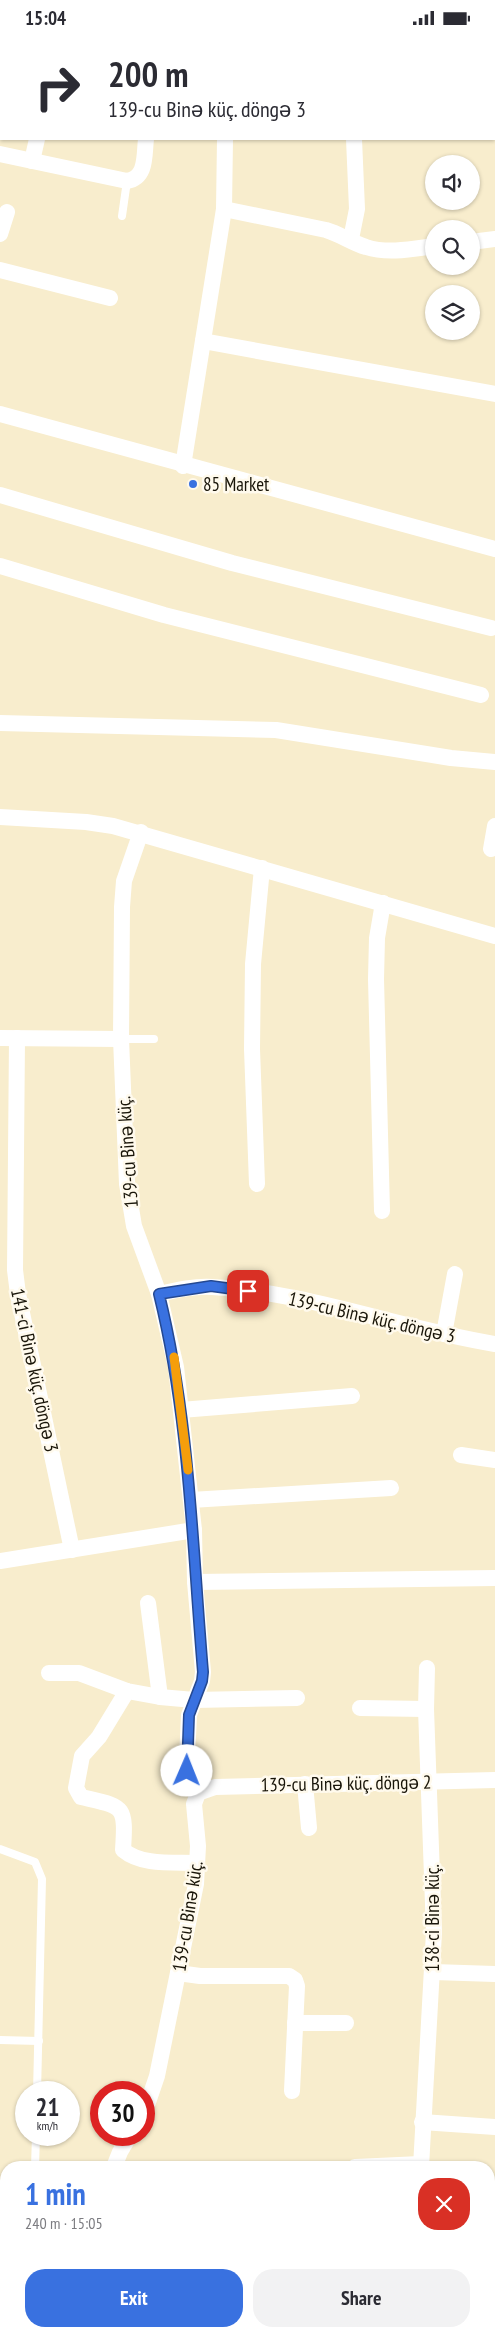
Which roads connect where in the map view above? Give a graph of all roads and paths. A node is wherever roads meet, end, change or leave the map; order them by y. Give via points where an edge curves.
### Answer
1 (37, 140) edge
2 (146, 140) edge
3 (225, 140) edge
4 (354, 140) edge
5 (0, 154) edge
6 (32, 161) junction
7 (127, 181) junction
8 (224, 209) junction
9 (7, 212) dead end
10 (122, 216) dead end
11 (0, 234) edge
12 (351, 239) junction
13 (495, 239) edge
14 (480, 241) edge
15 (425, 247) edge
16 (0, 270) edge
17 (110, 298) dead end
18 (202, 341) junction
19 (495, 394) edge
20 (0, 414) edge
21 (183, 466) junction
22 (0, 495) edge
23 (495, 549) edge
24 (0, 566) edge
25 (491, 628) dead end
26 (481, 695) dead end
27 (0, 723) edge
28 (495, 762) edge
29 (0, 817) edge
30 (495, 826) edge
31 (141, 832) junction
32 (491, 849) dead end
33 (262, 868) junction
34 (383, 903) junction
35 (495, 936) edge
36 (0, 1038) edge
37 (17, 1038) junction
38 (120, 1039) junction
39 (154, 1039) dead end
40 (257, 1184) dead end
41 (382, 1211) dead end
42 (455, 1274) dead end
43 (159, 1294) junction
44 (444, 1334) junction
45 (495, 1344) edge
46 (352, 1396) dead end
47 (181, 1410) junction
48 (461, 1455) dead end
49 (495, 1460) edge
50 (391, 1488) dead end
51 (191, 1500) junction
52 (194, 1530) junction
53 (72, 1550) junction
54 (0, 1561) edge
55 (495, 1578) edge
56 (195, 1583) junction
57 (148, 1603) dead end
58 (427, 1668) dead end
59 (49, 1673) dead end
60 (127, 1691) junction
61 (160, 1697) junction
62 (297, 1698) dead end
63 (194, 1701) junction
64 (360, 1708) dead end
65 (426, 1709) junction
66 (495, 1780) edge
67 (428, 1781) junction
68 (305, 1784) junction
69 (198, 1793) junction
70 (308, 1828) dead end
71 (0, 1849) edge
72 (197, 1863) junction
73 (433, 1972) junction
74 (178, 1973) junction
75 (495, 1974) edge
76 (295, 2023) junction
77 (346, 2023) dead end
78 (0, 2040) edge
79 (39, 2041) junction
80 (37, 2081) edge
81 (155, 2082) edge
82 (292, 2091) dead end
83 (422, 2122) junction
84 (495, 2127) edge
85 (36, 2146) edge
86 (124, 2146) edge
87 (35, 2161) edge
88 (116, 2161) edge
89 (421, 2161) edge

1 - 6 street
2 - 7 street via 141,174
3 - 8 street
4 - 12 street via 358,209
5 - 6 street
6 - 7 street
7 - 10 lane
8 - 12 street via 326,230
8 - 18 street
9 - 11 street
12 - 15 street via 365,247 382,250
13 - 14 street
16 - 17 street
18 - 19 street
18 - 21 street
20 - 21 street
21 - 23 street
22 - 25 street via 232,563
24 - 26 street via 164,615
27 - 28 street via 276,730
29 - 31 street via 86,822
30 - 32 street
31 - 33 street
31 - 38 street, 139-cu Binə küç. via 124,881
33 - 34 street
33 - 40 street via 253,964
34 - 35 street
34 - 41 street via 377,938 376,979
36 - 37 street
37 - 38 street
37 - 53 street, 141-ci Binə küç. döngə 3 via 16,1278
38 - 39 lane
38 - 43 street, 139-cu Binə küç. via 129,1204
42 - 44 street
43 - 44 street, 139-cu Binə küç. döngə 3 via 192,1287 231,1289 320,1304 396,1325
43 - 47 street, 139-cu Binə küç. via 171,1342
44 - 45 street, 139-cu Binə küç. döngə 3
46 - 47 street
47 - 51 street, 139-cu Binə küç.
48 - 49 street
50 - 51 street
51 - 52 street, 139-cu Binə küç.
52 - 53 street
52 - 56 street, 139-cu Binə küç.
53 - 54 street
55 - 56 street
56 - 63 street, 139-cu Binə küç. via 203,1672
57 - 61 street
58 - 65 street, 138-ci Binə küç.
59 - 60 street via 79,1673
60 - 61 street
60 - 72 street via 99,1737 82,1756 76,1788 81,1797 114,1805 121,1811 125,1821 123,1850 132,1857
61 - 63 street
62 - 63 street
63 - 69 street, 139-cu Binə küç. via 189,1715 187,1771
64 - 65 street
65 - 67 street, 138-ci Binə küç.
66 - 67 street, 139-cu Binə küç. döngə 2
67 - 68 street, 139-cu Binə küç. döngə 2
67 - 73 street, 138-ci Binə küç.
68 - 69 street, 139-cu Binə küç. döngə 2 via 215,1787
68 - 70 street
69 - 72 street, 139-cu Binə küç. via 194,1804
71 - 79 lane via 35,1862 42,1879
72 - 74 street, 139-cu Binə küç. via 196,1884
73 - 75 street
73 - 83 street, 138-ci Binə küç.
74 - 76 street via 289,1976 297,1986
74 - 81 street, 139-cu Binə küç.
76 - 77 street
76 - 82 street
78 - 79 lane
79 - 80 lane
83 - 84 street
83 - 89 street, 138-ci Binə küç.
85 - 87 lane
86 - 88 street

